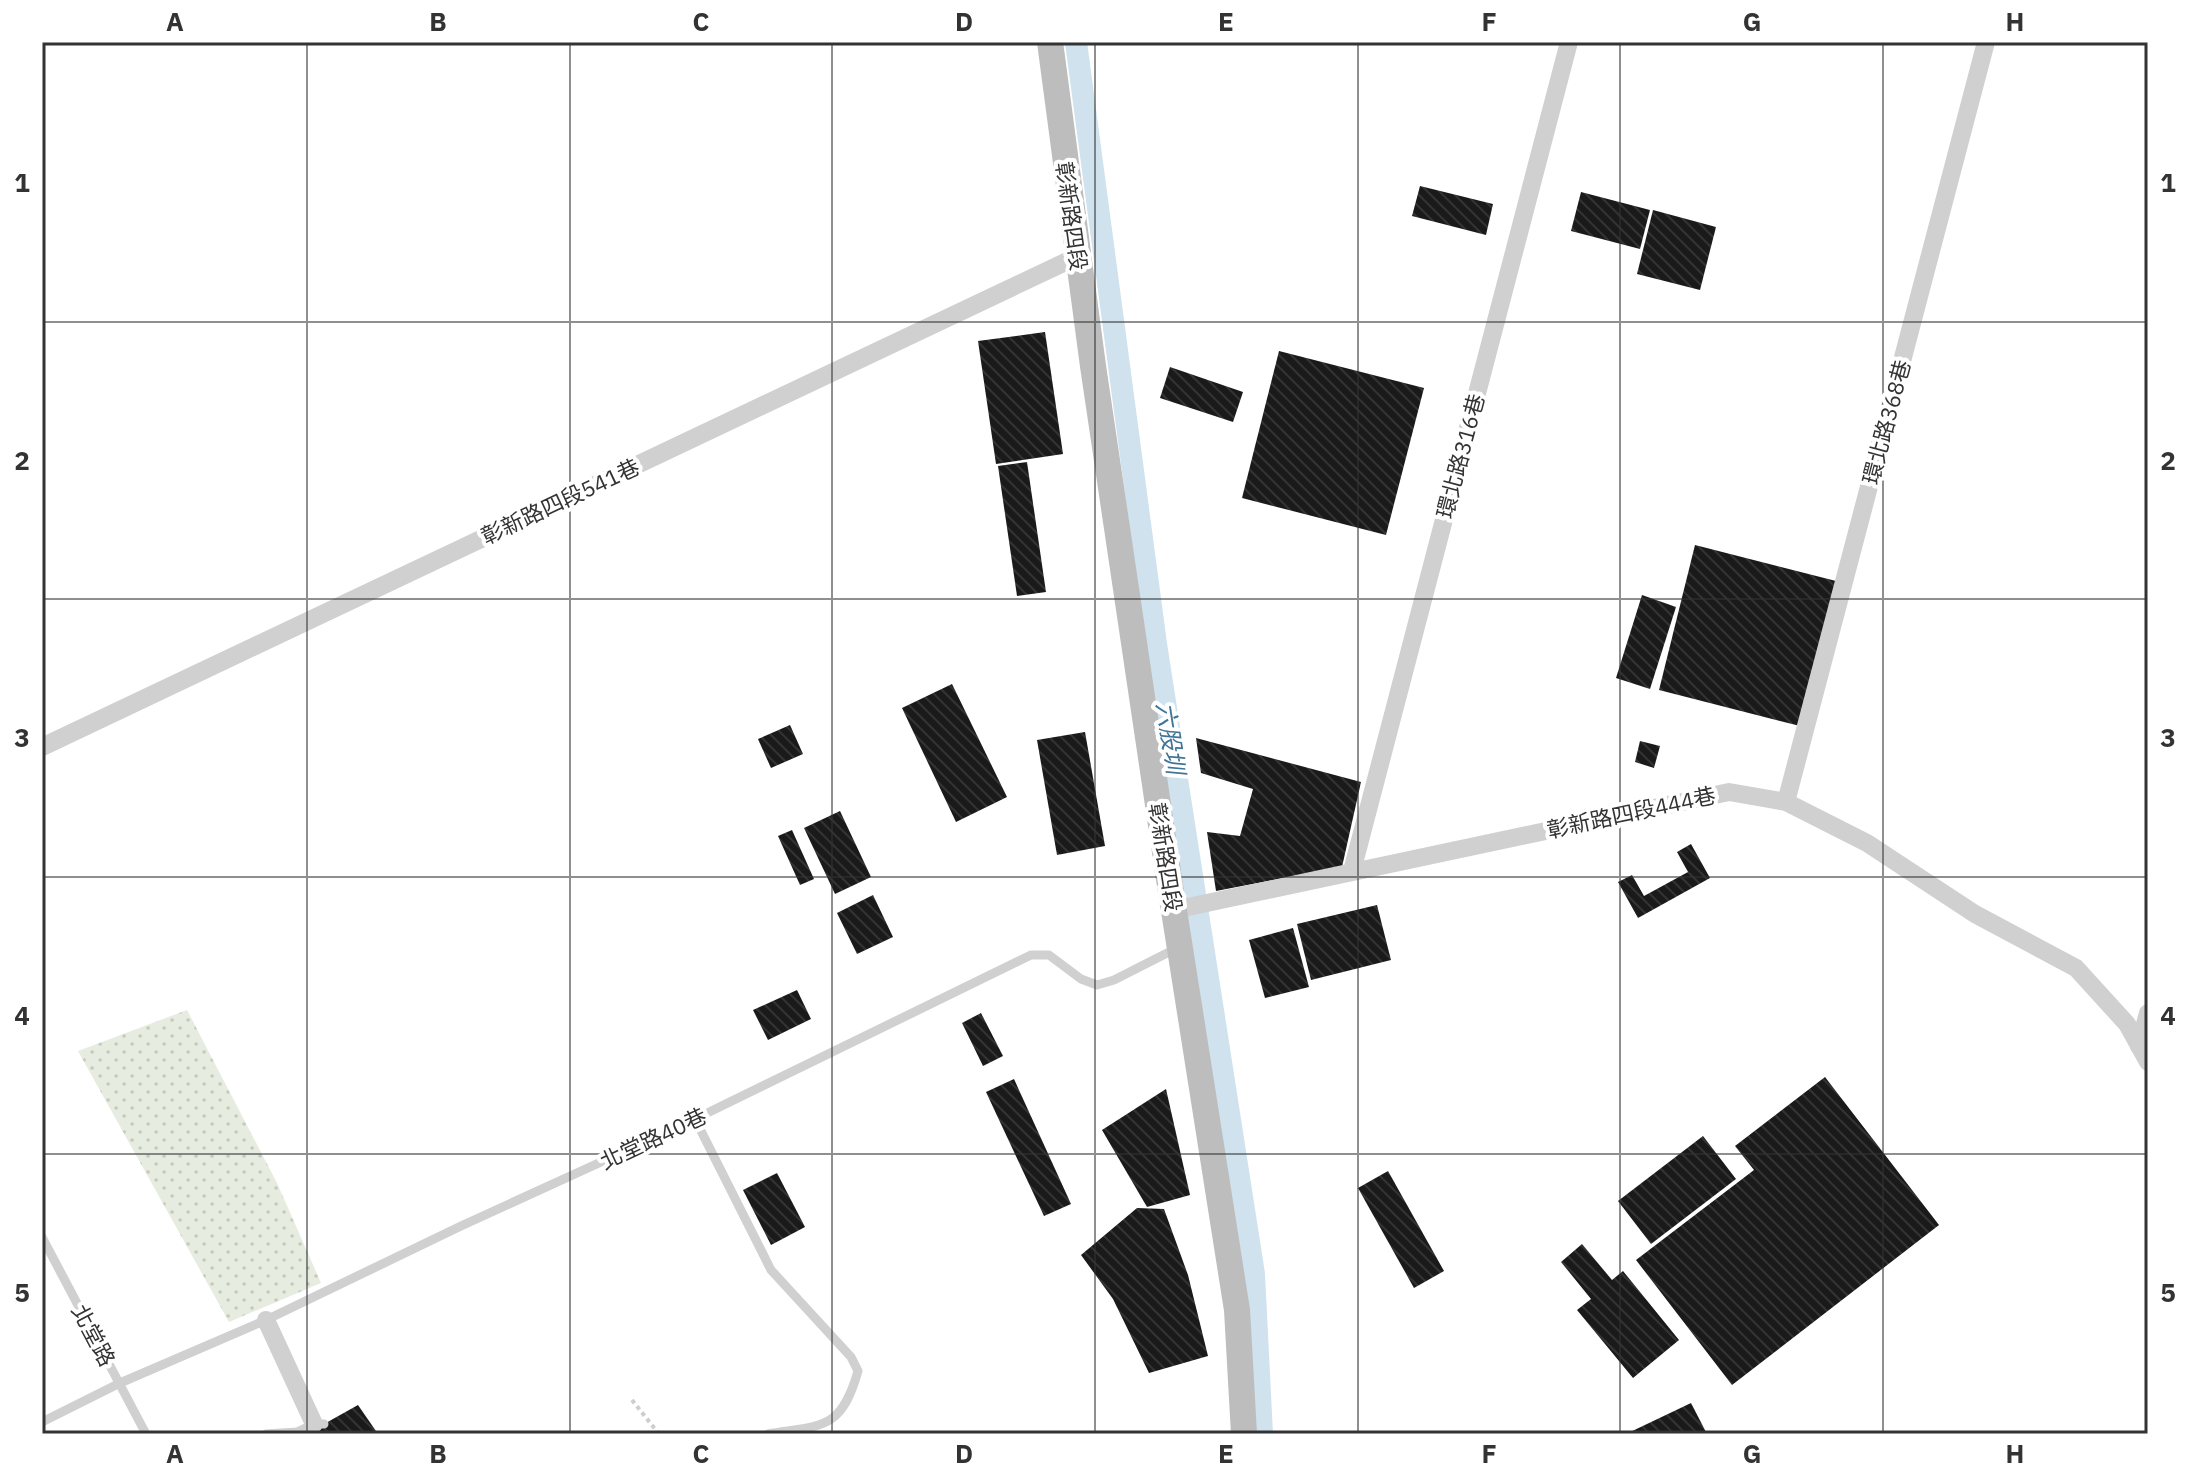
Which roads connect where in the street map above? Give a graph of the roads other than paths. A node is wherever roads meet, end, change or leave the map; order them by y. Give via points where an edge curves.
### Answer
1 (1050, 42) edge
2 (1569, 42) edge
3 (1986, 42) edge
4 (1078, 256) junction
5 (42, 747) edge
6 (1786, 802) junction
7 (1352, 871) junction
8 (1175, 909) junction
9 (1180, 946) junction
10 (2148, 1013) edge
11 (2144, 1054) edge
12 (695, 1119) junction
13 (42, 1237) edge
14 (266, 1320) junction
15 (120, 1383) junction
16 (42, 1422) edge
17 (319, 1424) joint
18 (146, 1434) edge
19 (266, 1434) edge
20 (768, 1434) edge
21 (1244, 1434) edge

1 - 4 street, 彰新路四段
2 - 7 street, 環北路316巷
3 - 6 street, 環北路368巷
4 - 5 street, 彰新路四段541巷
4 - 8 street, 彰新路四段
6 - 7 street, 彰新路四段444巷 via 1729,792
6 - 11 street, 彰新路四段444巷 via 1867,843 1975,914 2076,968 2127,1024
7 - 8 street, 彰新路四段444巷
8 - 9 street, 彰新路四段
9 - 12 lane, 北堂路40巷 via 1097,985 1049,955 1031,955
9 - 21 street, 彰新路四段 via 1237,1310
10 - 11 street
12 - 14 lane, 北堂路40巷
12 - 20 lane via 771,1270 858,1371 850,1398 828,1424
13 - 15 lane, 北堂路
14 - 15 lane, 北堂路40巷
14 - 17 street
15 - 16 lane, 北堂路40巷
15 - 18 lane, 北堂路
17 - 19 lane

